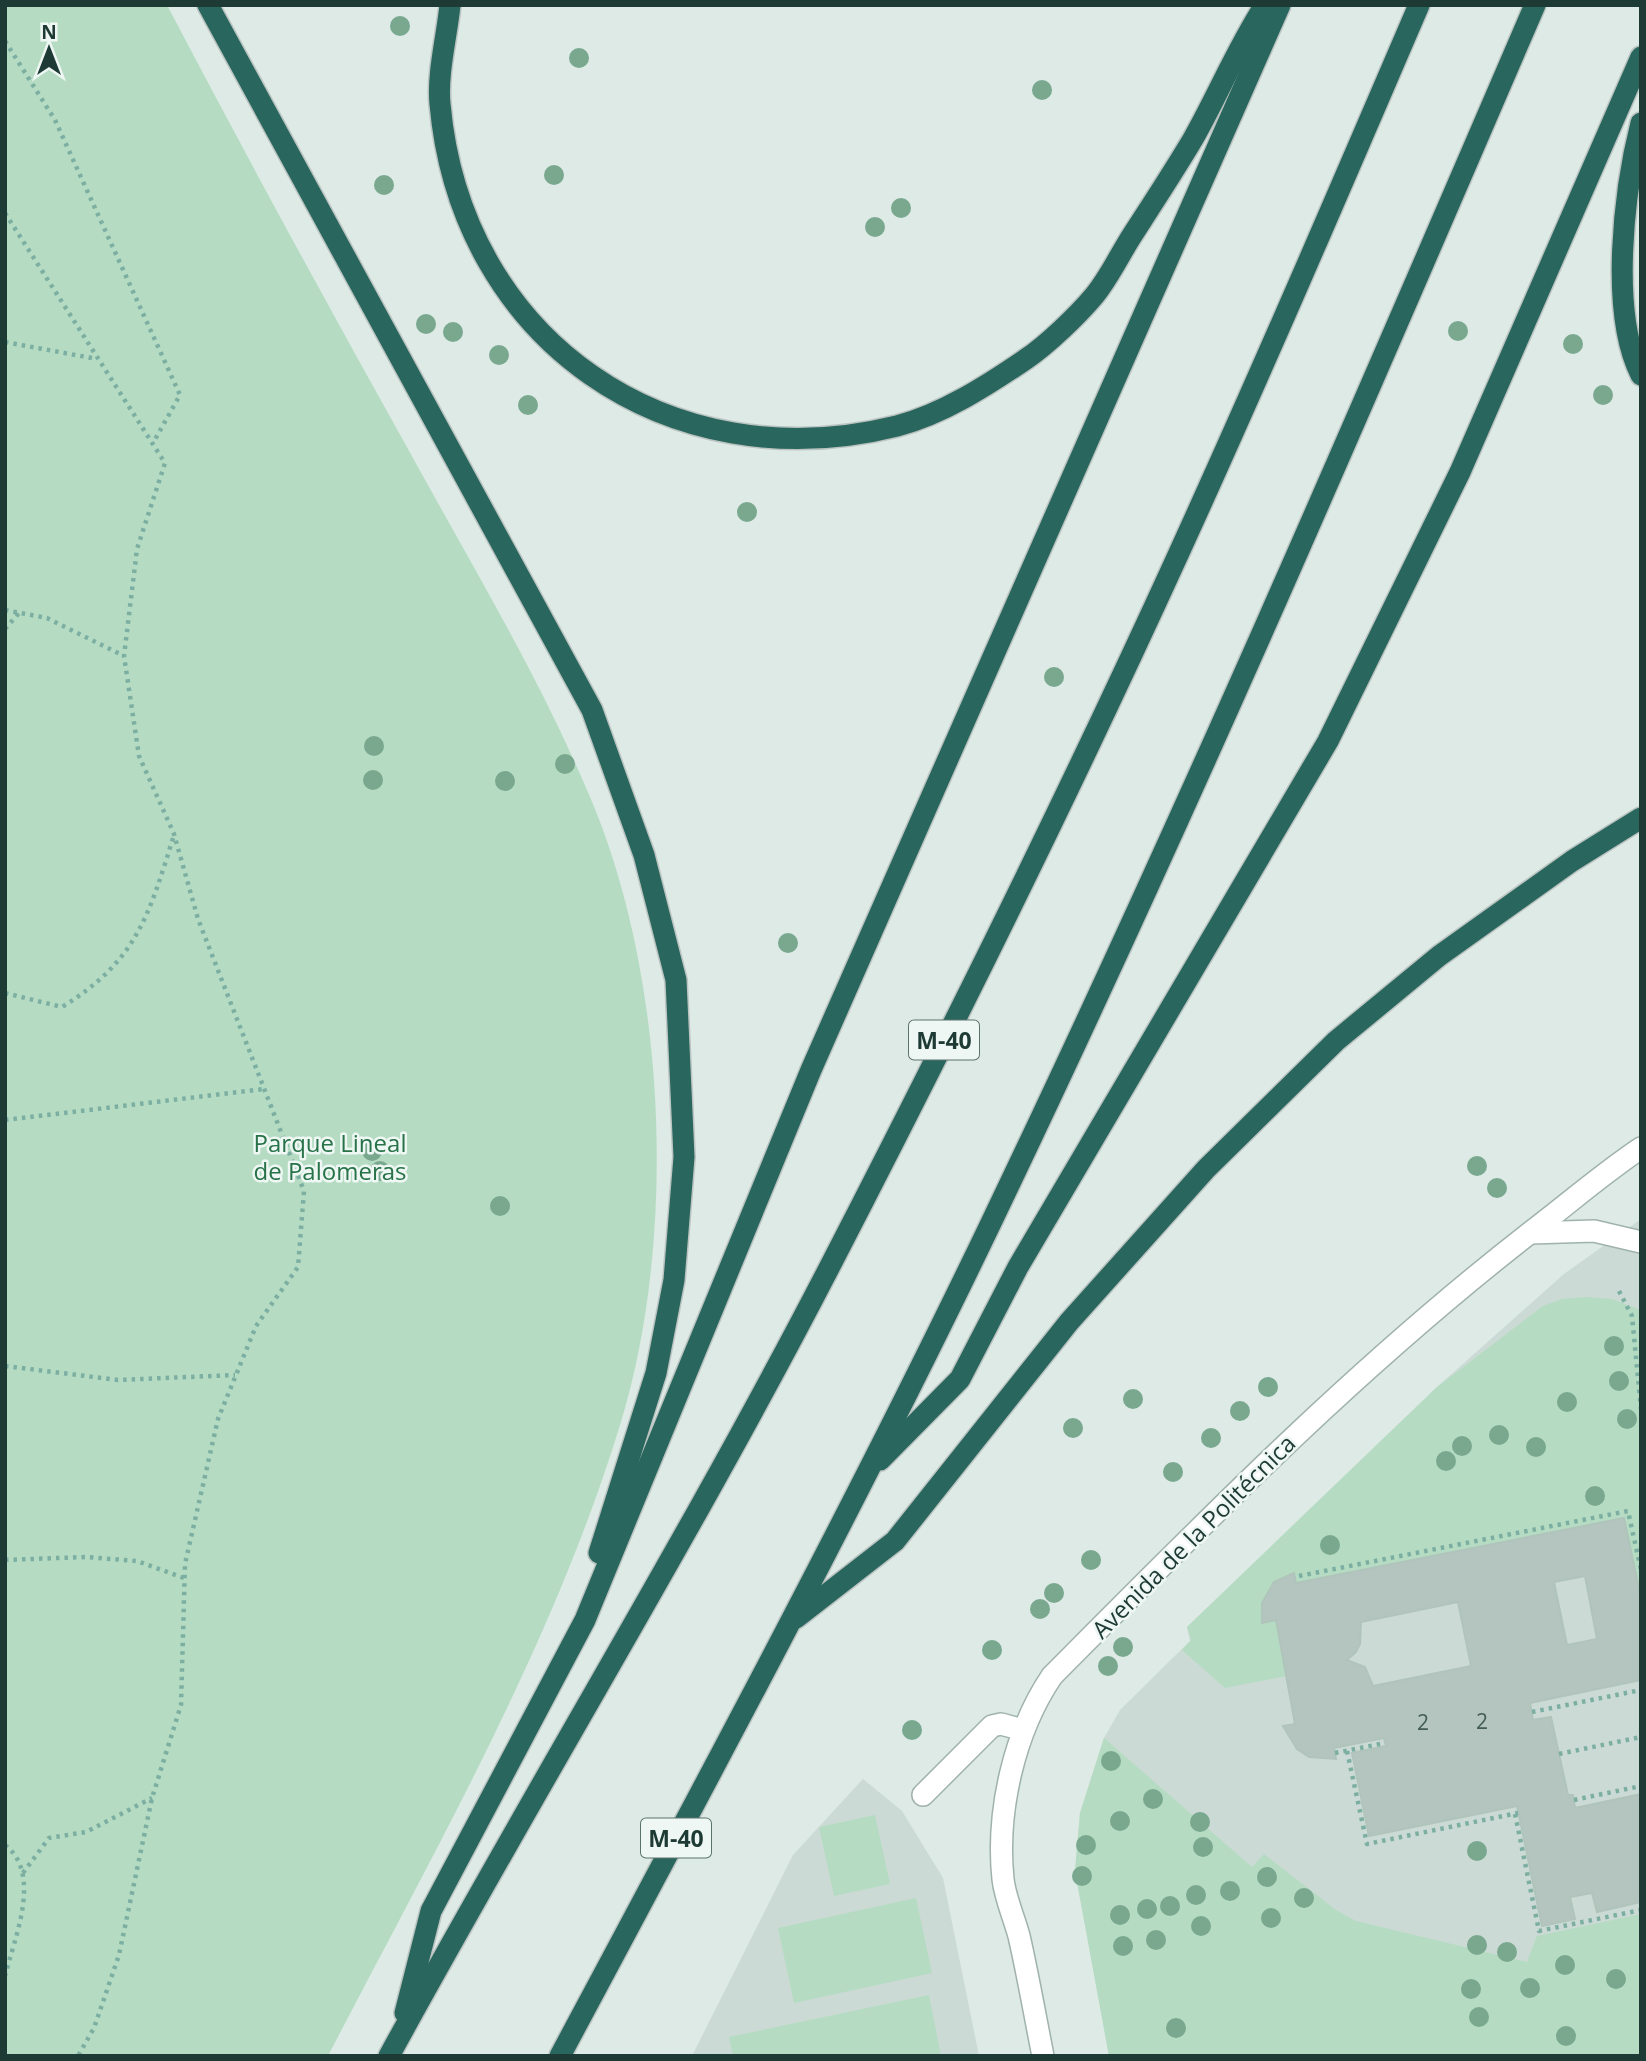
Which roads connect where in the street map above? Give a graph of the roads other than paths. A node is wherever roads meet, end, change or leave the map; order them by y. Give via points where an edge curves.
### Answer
1 (208, 5) edge
2 (450, 5) edge
3 (1265, 5) edge
4 (1280, 5) edge
5 (1419, 5) edge
6 (1535, 5) edge
7 (1641, 57) edge
8 (1641, 123) edge
9 (1641, 375) edge
10 (1641, 818) edge
11 (1641, 1148) edge
12 (1531, 1233) junction
13 (1641, 1242) edge
14 (866, 1474) junction
15 (585, 1620) junction
16 (792, 1621) junction
17 (1023, 1730) junction
18 (923, 1795) dead end
19 (394, 2047) edge
20 (560, 2056) edge
21 (1043, 2056) edge

1 - 15 highway via 592,710 644,855 676,980 684,1157 674,1280 656,1373 599,1554
2 - 3 highway via 439,101 453,178 480,249 512,303 566,356 624,398 700,428 765,437 835,438 900,425 963,398 1029,357 1094,296 1193,138 1242,40
4 - 15 highway via 811,1070
5 - 19 highway, M-40 via 1177,557 951,1026 720,1473
6 - 14 highway, M-40 via 1268,622 989,1227
7 - 14 highway via 1460,472 1328,741 1018,1267 960,1378
8 - 9 highway via 1626,199 1623,255 1624,307
10 - 16 highway via 1439,956 1336,1041 1206,1169 1069,1322 895,1541
11 - 12 street, Avenida de la Politécnica
12 - 13 street via 1594,1231
12 - 17 street, Avenida de la Politécnica via 1413,1327 1230,1496 1052,1676
14 - 16 highway, M-40
15 - 19 highway via 431,1911
16 - 20 highway, M-40
17 - 18 street via 992,1726
17 - 21 street, Avenida de la Politécnica via 1005,1813 1003,1882 1019,1935

